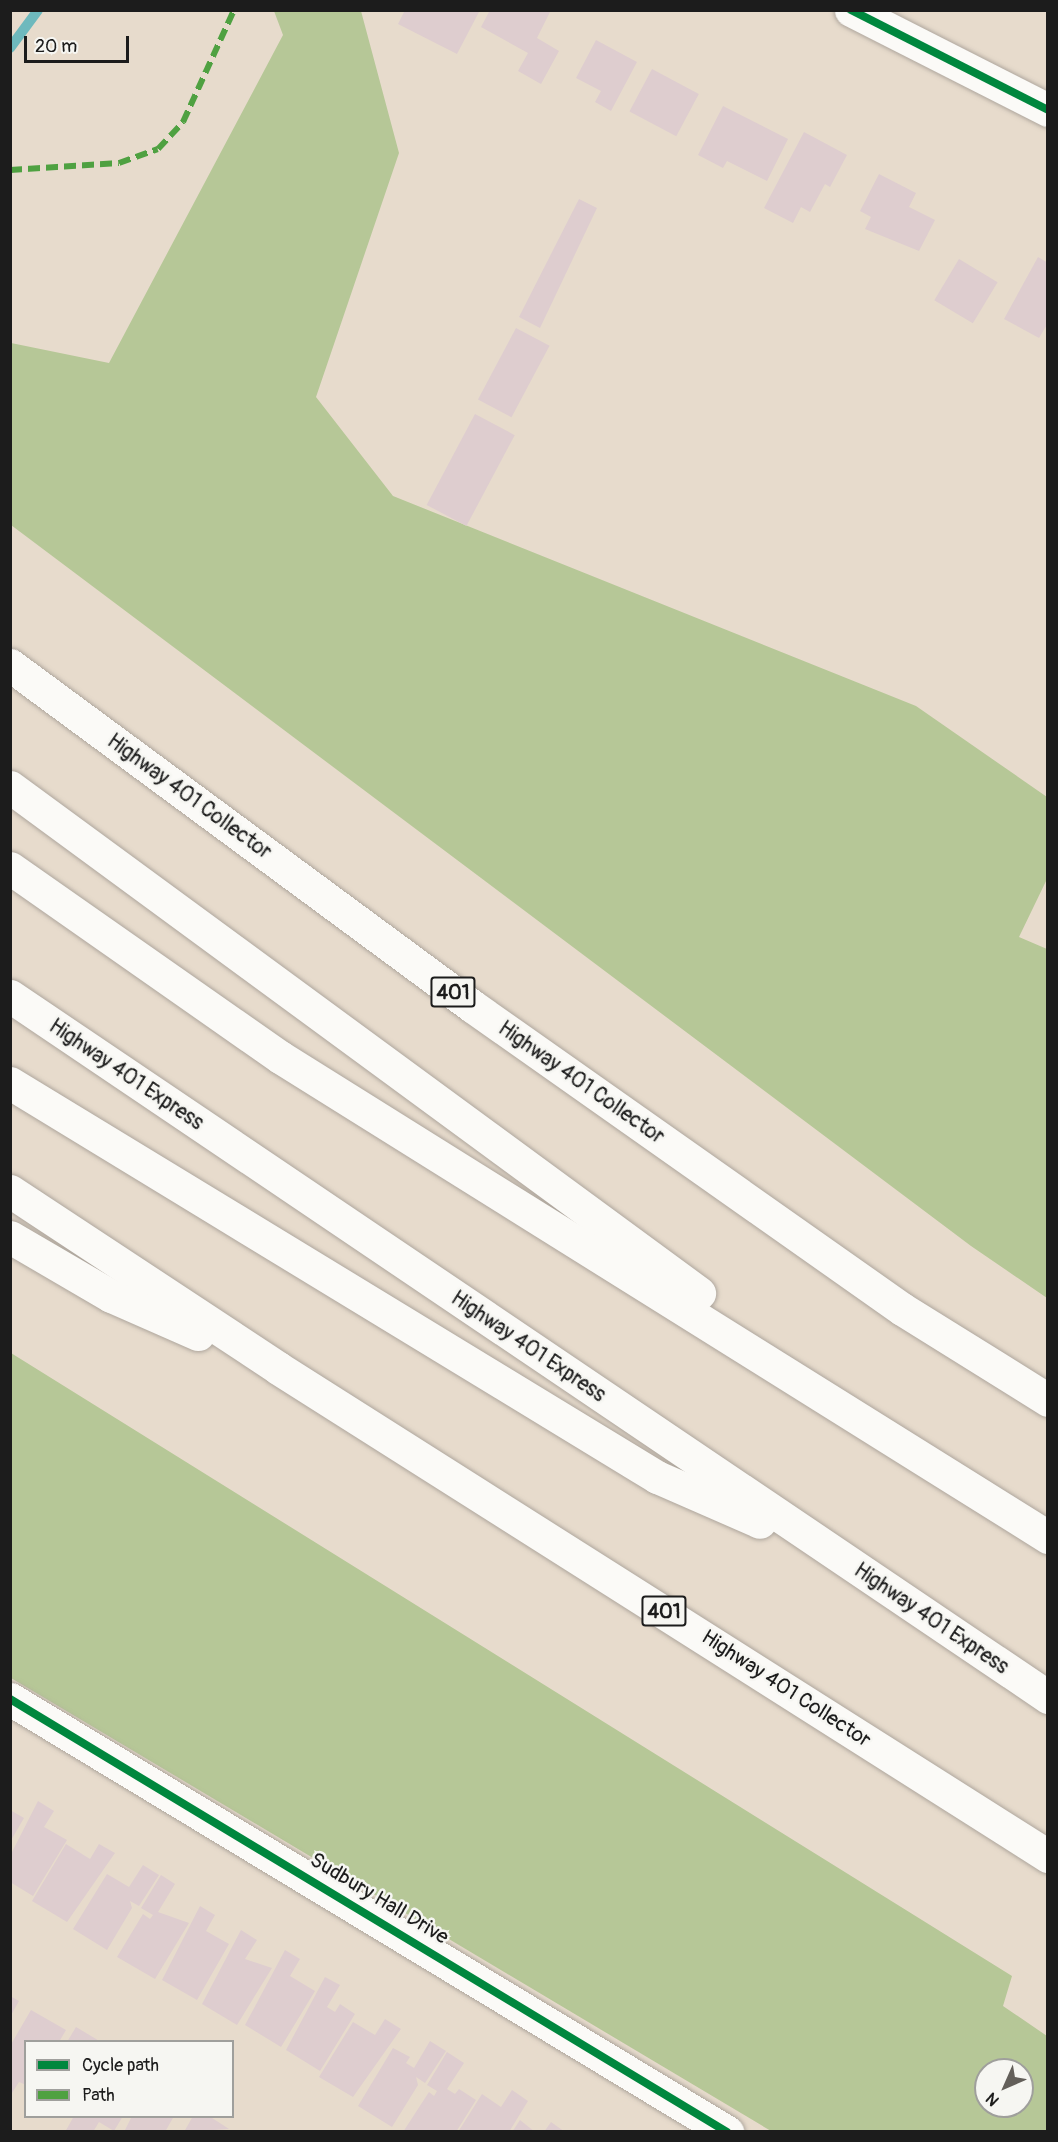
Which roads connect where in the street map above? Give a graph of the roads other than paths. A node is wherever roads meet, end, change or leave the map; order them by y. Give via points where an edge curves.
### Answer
1 (851, 10) edge
2 (1047, 110) edge
3 (10, 665) edge
4 (10, 787) edge
5 (10, 868) edge
6 (10, 996) edge
7 (10, 1083) edge
8 (10, 1191) edge
9 (10, 1237) edge
10 (278, 1368) junction
11 (1047, 1400) edge
12 (902, 1441) junction
13 (1047, 1537) edge
14 (833, 1554) junction
15 (1047, 1697) edge
16 (10, 1698) edge
17 (1047, 1856) edge
18 (727, 2132) edge

1 - 2 main road
3 - 11 main road, Highway 401 Collector / 401 via 472,1006 902,1309
4 - 12 main road
5 - 12 main road via 280,1057
6 - 14 main road, Highway 401 Express
7 - 14 main road via 657,1478
8 - 10 main road, Highway 401 Collector / 401
9 - 10 main road via 111,1296
10 - 17 main road, Highway 401 Collector / 401
12 - 13 main road
14 - 15 main road, Highway 401 Express
16 - 18 main road, Sudbury Hall Drive

